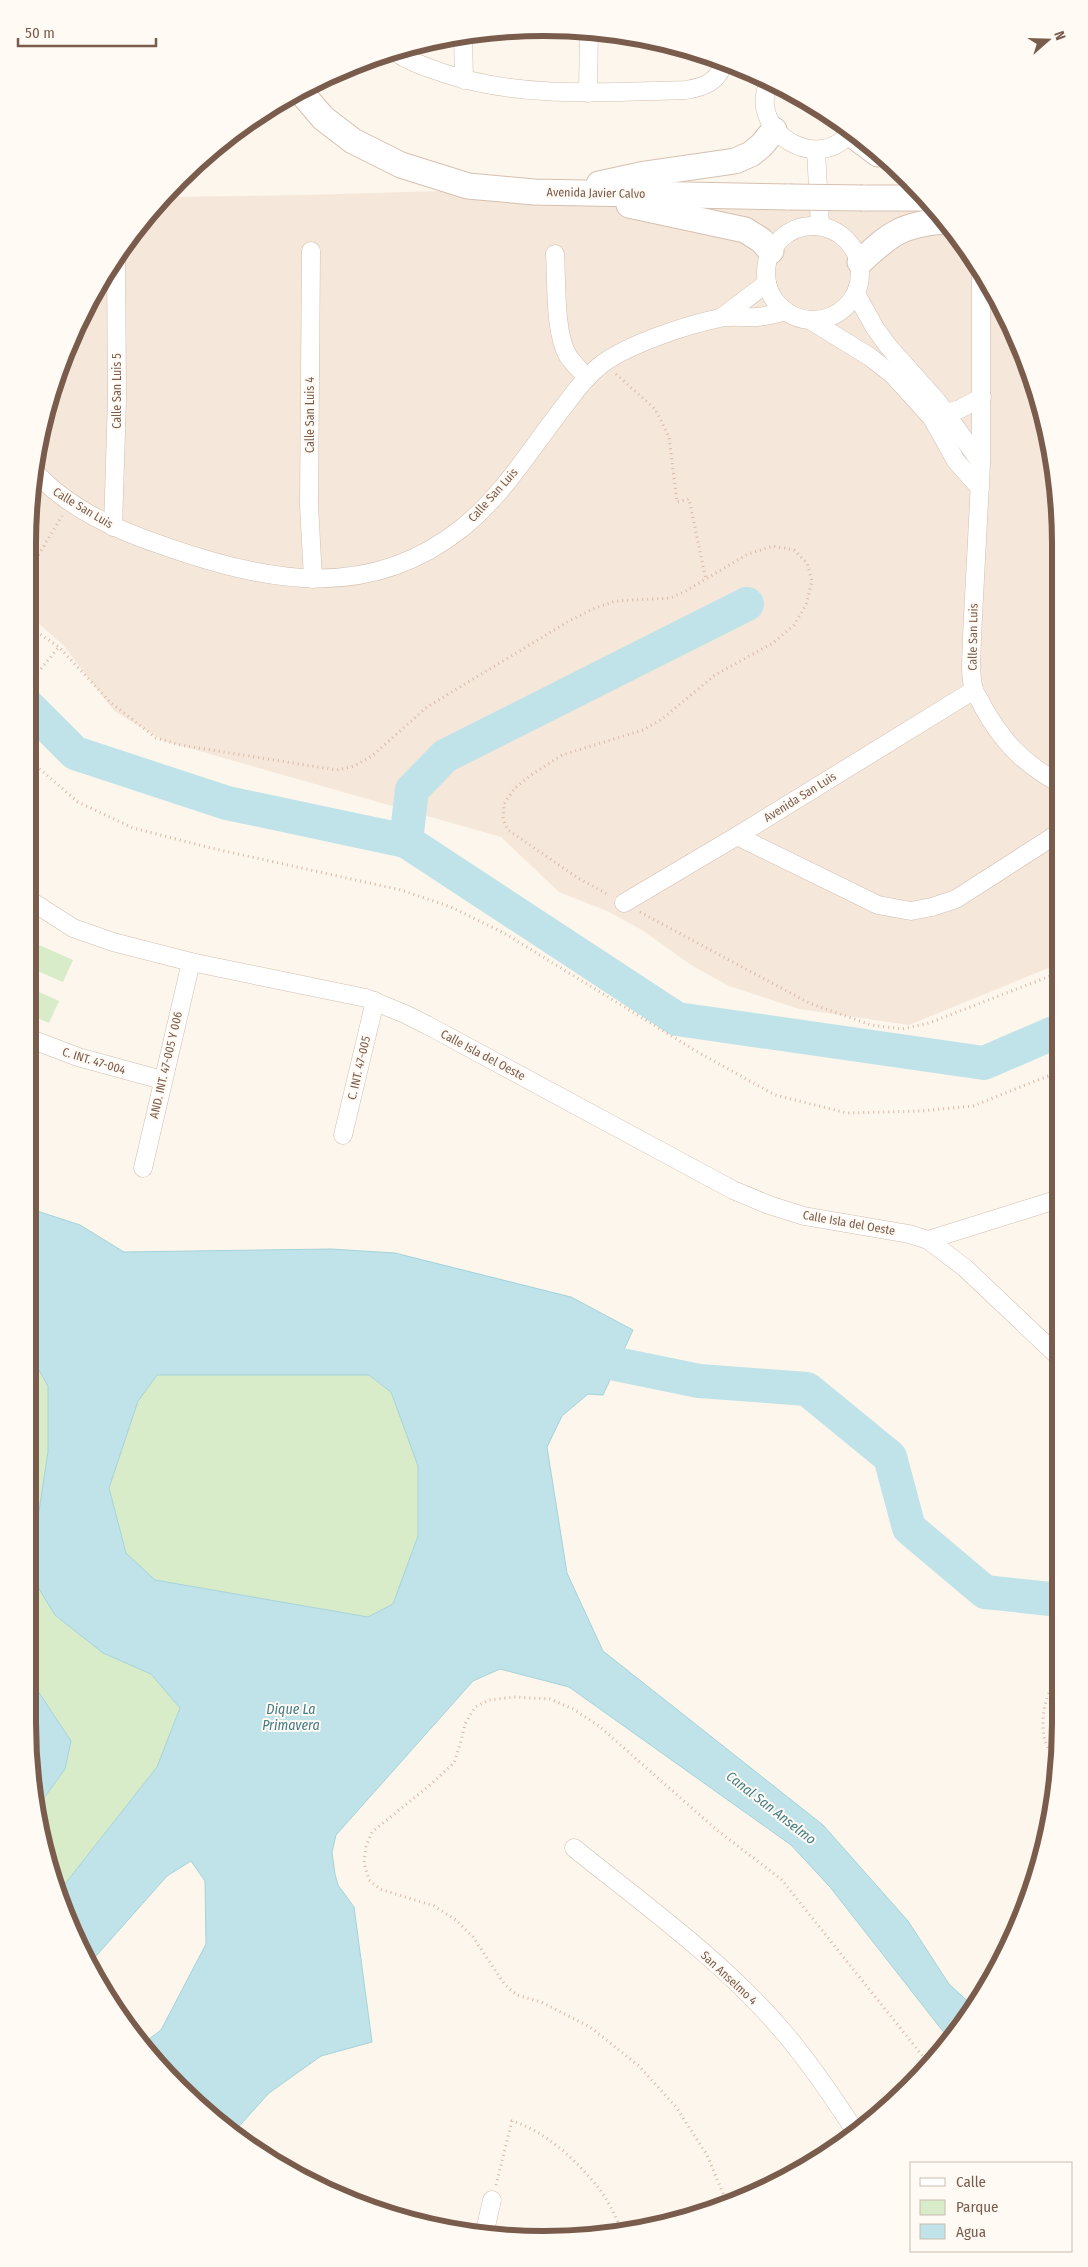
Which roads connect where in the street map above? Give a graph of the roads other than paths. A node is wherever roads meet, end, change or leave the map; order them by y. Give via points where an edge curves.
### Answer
1 (588, 38) edge
2 (463, 43) edge
3 (402, 57) edge
4 (721, 68) edge
5 (464, 80) junction
6 (766, 88) edge
7 (588, 93) junction
8 (305, 96) edge
9 (774, 130) junction
10 (847, 136) edge
11 (816, 150) junction
12 (573, 193) junction
13 (915, 198) edge
14 (936, 221) edge
15 (820, 225) junction
16 (311, 251) dead end
17 (770, 251) junction
18 (555, 254) dead end
19 (860, 262) junction
20 (116, 271) edge
21 (767, 283) junction
22 (981, 285) edge
23 (856, 294) junction
24 (785, 311) junction
25 (722, 317) junction
26 (810, 320) junction
27 (586, 377) junction
28 (982, 397) junction
29 (938, 415) junction
30 (980, 463) junction
31 (41, 479) edge
32 (980, 488) junction
33 (112, 527) junction
34 (313, 579) junction
35 (974, 690) junction
36 (1052, 779) edge
37 (737, 836) junction
38 (1052, 837) edge
39 (624, 903) road end
40 (36, 904) edge
41 (191, 962) junction
42 (375, 1001) junction
43 (36, 1041) edge
44 (162, 1080) junction
45 (343, 1135) dead end
46 (143, 1168) dead end
47 (1052, 1201) edge
48 (928, 1240) junction
49 (1052, 1350) edge
50 (574, 1848) dead end
51 (852, 2127) edge
52 (492, 2200) road end
53 (486, 2227) edge

1 - 7 street
2 - 5 street
3 - 5 street
4 - 7 street via 715,80 704,87
5 - 7 street via 552,93
6 - 9 street via 765,110
8 - 12 street, Avenida Javier Calvo via 323,118 353,141 401,165 468,186
9 - 11 street via 785,141 800,148
9 - 12 street via 751,154 735,161 609,180
10 - 11 street via 841,142
11 - 15 street
12 - 13 street, Avenida Javier Calvo, bridge
12 - 17 street via 745,230 761,240
14 - 19 street via 902,229 883,240
15 - 17 street via 805,225 791,230
15 - 19 street via 838,231 852,244
16 - 34 street, Calle San Luis 4 via 310,505
17 - 21 street
18 - 27 street via 563,340 568,356
19 - 23 street via 861,278
20 - 33 street, Calle San Luis 5 via 117,408
21 - 24 street via 770,294
21 - 25 street, Calle San Luis
22 - 28 street, Calle San Luis
23 - 26 street via 837,314
23 - 29 street via 888,346 915,374
24 - 25 street, Calle San Luis via 763,316
24 - 26 street
25 - 27 street, Calle San Luis via 624,351
26 - 29 street via 870,357
27 - 34 street, Calle San Luis via 515,471 464,527 439,545 402,564 354,576
28 - 29 street via 960,409
28 - 30 street, Calle San Luis
29 - 30 street
29 - 32 street via 956,461
30 - 32 street, Calle San Luis
31 - 33 street, Calle San Luis via 70,502
32 - 35 street, Calle San Luis via 972,636
33 - 34 street, Calle San Luis via 206,560 257,573
35 - 36 street, Calle San Luis via 990,720 1013,750
35 - 37 street, Avenida San Luis
37 - 38 street via 878,905 911,911 956,899
37 - 39 street, Avenida San Luis
40 - 41 street, Calle Isla del Oeste via 73,928
41 - 42 street, Calle Isla del Oeste
41 - 44 street, AND. INT. 47-005 Y 006
42 - 45 street, C. INT. 47-005
42 - 48 street, Calle Isla del Oeste via 405,1014 733,1190 804,1216
43 - 44 street, C. INT. 47-004 via 78,1057
44 - 46 street, AND. INT. 47-005 Y 006
47 - 48 street
48 - 49 street, Calle Isla del Oeste via 965,1268
50 - 51 street, San Anselmo 4 via 739,1985 786,2035
52 - 53 street

